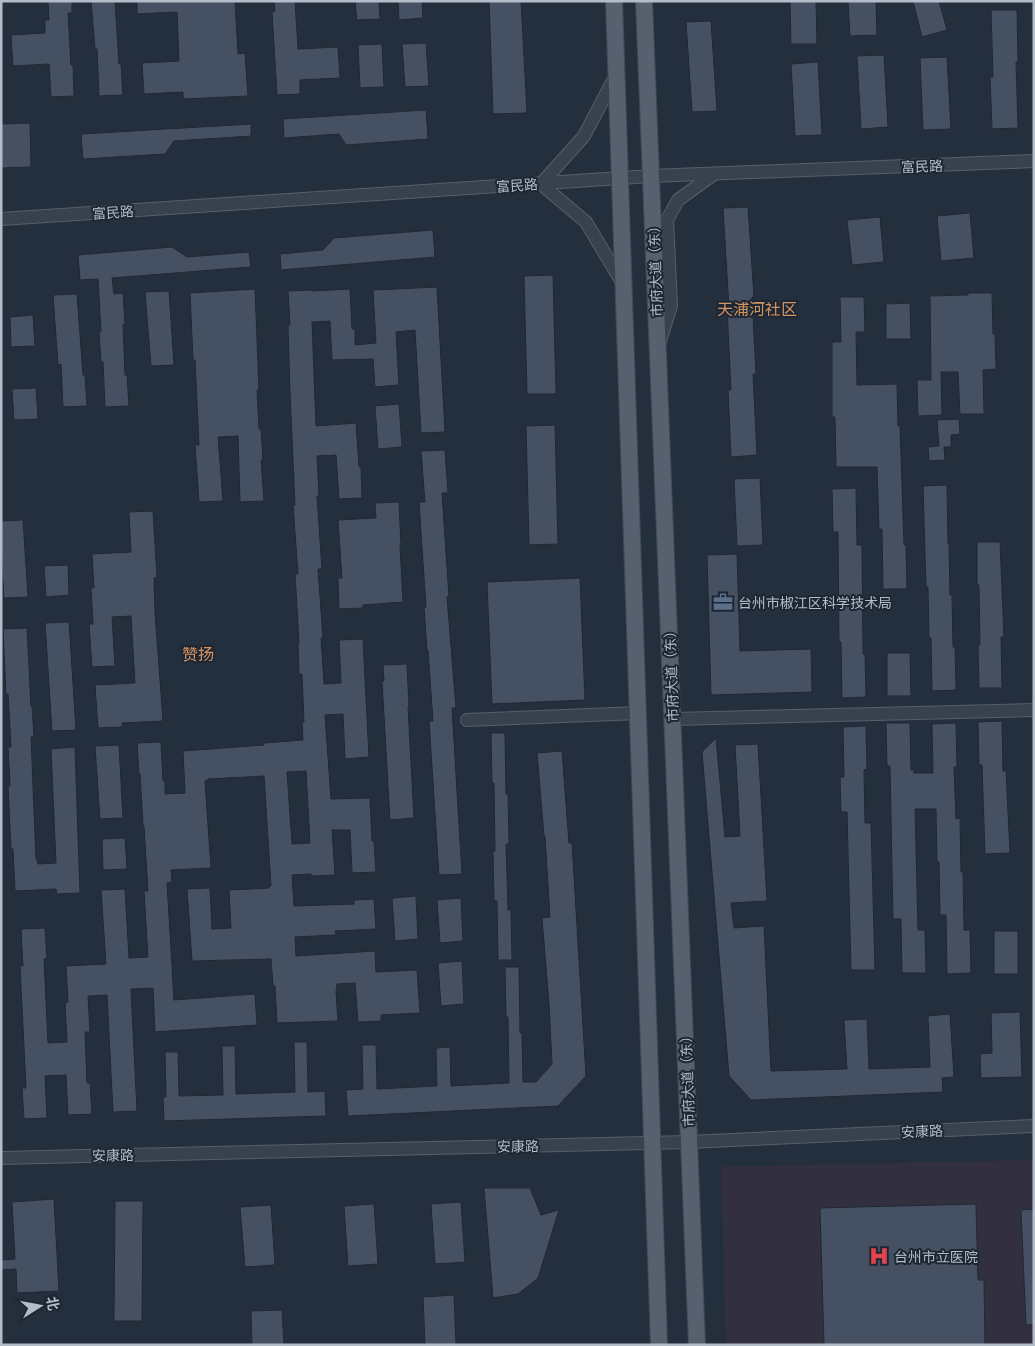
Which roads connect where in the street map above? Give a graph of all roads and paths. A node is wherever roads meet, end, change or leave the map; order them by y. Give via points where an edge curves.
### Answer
1 (614, 1) edge
2 (644, 1) edge
3 (617, 74) junction
4 (1034, 161) edge
5 (714, 174) junction
6 (651, 176) junction
7 (621, 178) junction
8 (541, 184) junction
9 (1, 219) edge
10 (624, 286) junction
11 (658, 348) junction
12 (1034, 710) edge
13 (639, 713) junction
14 (672, 718) junction
15 (467, 720) dead end
16 (1034, 1126) edge
17 (689, 1142) junction
18 (654, 1143) junction
19 (1, 1158) edge
20 (659, 1345) edge
21 (697, 1345) edge

1 - 3 main road
2 - 6 main road, 市府大道（东）
3 - 7 main road
3 - 8 street via 584,136
4 - 5 street, 富民路
5 - 6 street, 富民路
5 - 11 street via 678,200 667,220 671,306
6 - 7 street, 富民路
6 - 11 main road, 市府大道（东）
7 - 8 street, 富民路
7 - 10 main road
8 - 9 street, 富民路
8 - 10 street via 586,222
10 - 13 main road
11 - 14 main road, 市府大道（东）
12 - 14 street
13 - 15 street
13 - 18 main road
14 - 17 main road, 市府大道（东）
16 - 17 street, 安康路
17 - 18 street, 安康路
17 - 21 main road, 市府大道（东）
18 - 19 street, 安康路
18 - 20 main road

